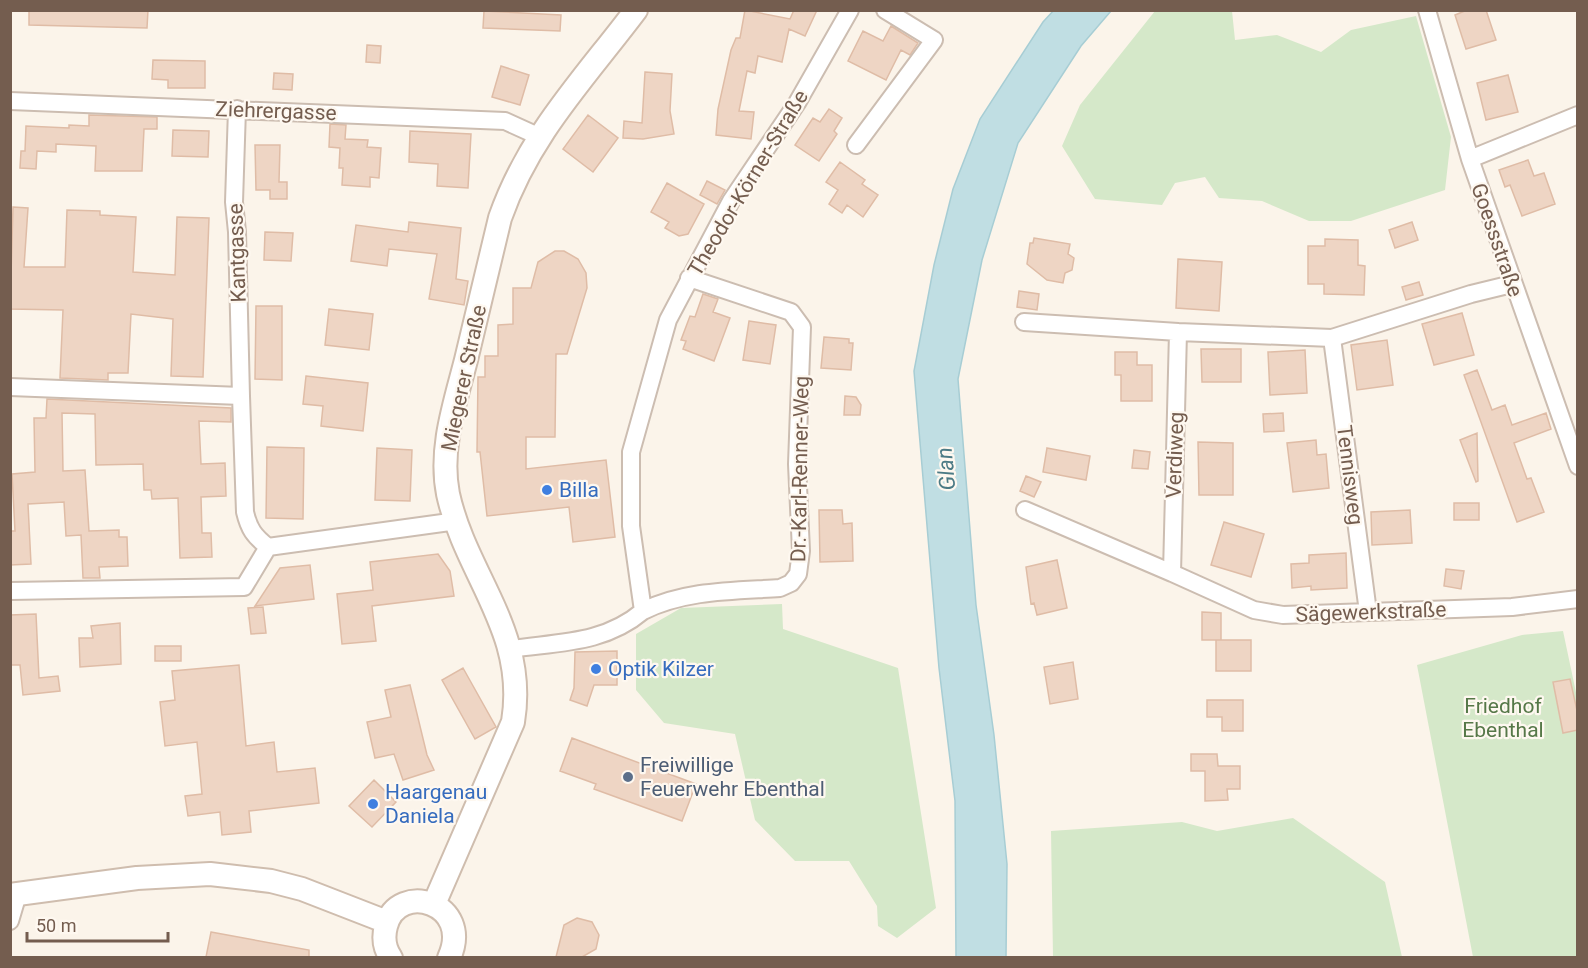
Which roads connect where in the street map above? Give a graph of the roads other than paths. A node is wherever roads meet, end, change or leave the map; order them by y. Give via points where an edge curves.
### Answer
1 (636, 10) edge
2 (850, 10) edge
3 (885, 10) edge
4 (1427, 10) edge
5 (10, 101) edge
6 (237, 109) junction
7 (1578, 116) edge
8 (538, 136) junction
9 (856, 146) dead end
10 (1470, 159) junction
11 (689, 278) junction
12 (1512, 284) junction
13 (1024, 322) dead end
14 (1178, 332) junction
15 (1332, 338) junction
16 (10, 387) edge
17 (241, 396) junction
18 (1578, 466) edge
19 (1025, 510) dead end
20 (457, 521) junction
21 (268, 546) junction
22 (1172, 573) junction
23 (10, 591) edge
24 (1578, 599) edge
25 (643, 611) junction
26 (1368, 612) junction
27 (511, 649) junction
28 (13, 894) edge
29 (434, 904) junction
30 (10, 921) edge
31 (387, 922) junction
32 (391, 957) edge
33 (449, 957) edge

1 - 8 main road, Miegerer Straße
2 - 11 street, Theodor-Körner-Straße via 797,103 731,201
3 - 9 street via 934,40
4 - 10 street, Goessstraße
5 - 6 street, Ziehrergasse
6 - 8 street, Ziehrergasse via 505,121
6 - 17 street, Kantgasse via 234,202
7 - 10 street
8 - 20 main road, Miegerer Straße via 512,184 500,218 447,438 448,494
10 - 12 street, Goessstraße
11 - 25 street, Theodor-Körner-Straße via 668,320 631,452 631,526
11 - 25 street, Dr.-Karl-Renner-Weg via 791,312 802,327 798,574 780,588 682,596
12 - 15 street
12 - 18 street, Goessstraße
13 - 14 street
14 - 15 street
14 - 22 street, Verdiweg
15 - 26 street, Tennisweg
16 - 17 street
17 - 21 street, Kantgasse via 245,512 249,528
19 - 22 street
20 - 21 street
20 - 27 main road, Miegerer Straße
21 - 23 street via 244,587
22 - 26 street, Sägewerkstraße via 1266,614
24 - 26 street, Sägewerkstraße via 1512,607
25 - 27 street via 626,625 595,638
27 - 29 main road, Miegerer Straße via 516,680 513,722
28 - 30 street
28 - 31 main road via 148,877 229,875 302,888
29 - 31 main road via 407,903 395,910
29 - 33 main road via 447,913 454,927 455,943
31 - 32 main road via 385,946

